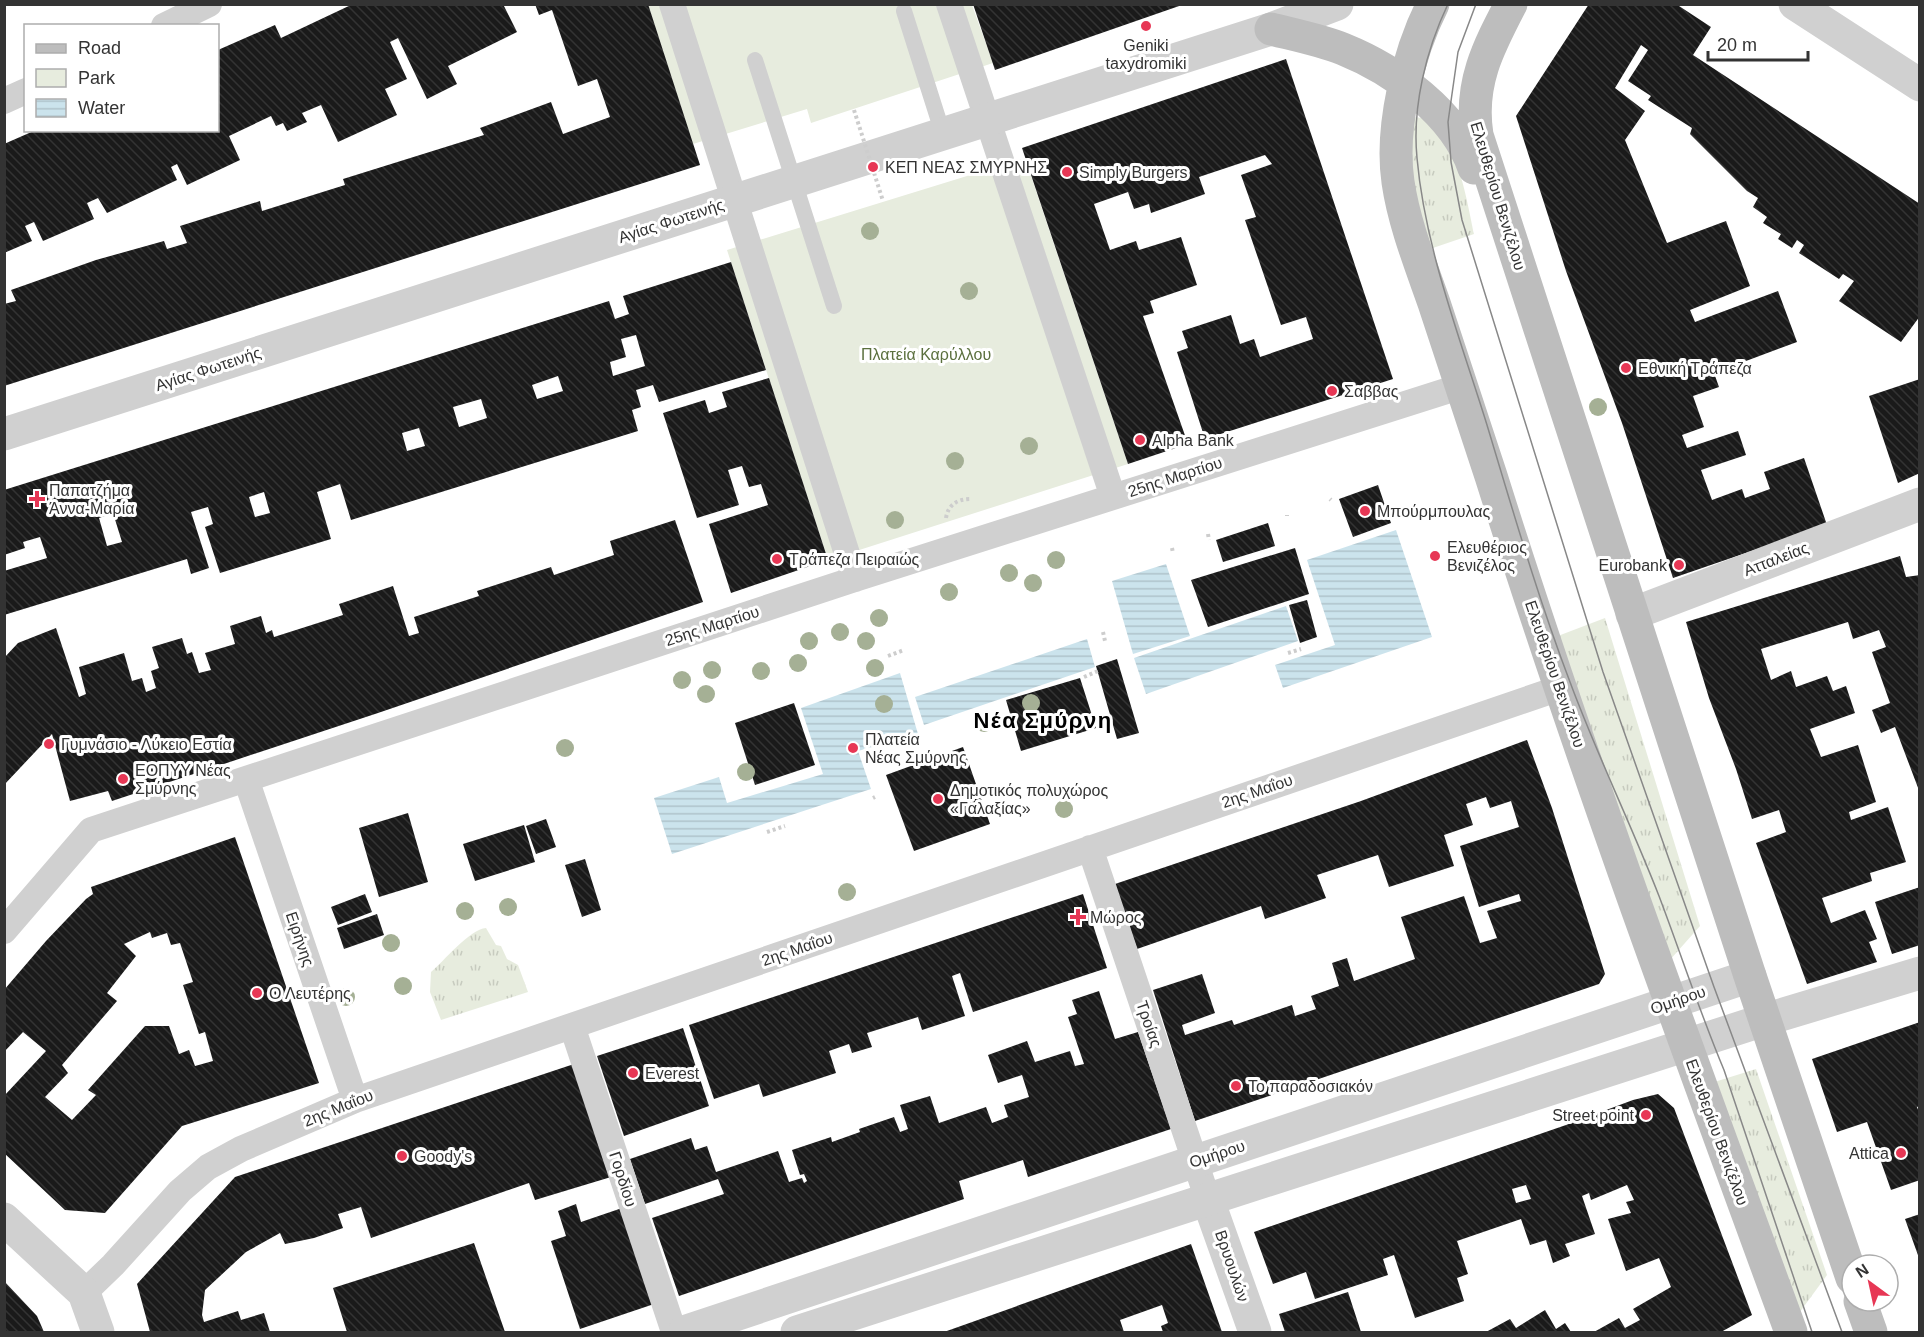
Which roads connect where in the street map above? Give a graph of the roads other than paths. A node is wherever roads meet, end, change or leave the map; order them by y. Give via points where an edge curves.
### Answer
1 (209, 4) edge
2 (672, 4) edge
3 (948, 4) edge
4 (1337, 4) edge
5 (1433, 4) edge
6 (1511, 4) edge
7 (1795, 4) edge
8 (904, 11) dead end
9 (168, 24) edge
10 (1271, 29) junction
11 (755, 60) dead end
12 (1405, 83) junction
13 (1920, 85) edge
14 (24, 92) edge
15 (4, 101) edge
16 (987, 120) junction
17 (943, 134) junction
18 (794, 182) junction
19 (736, 200) junction
20 (834, 306) dead end
21 (1462, 386) junction
22 (4, 434) edge
23 (1574, 434) junction
24 (1113, 497) junction
25 (1920, 504) edge
26 (855, 579) junction
27 (1632, 614) junction
28 (1560, 688) junction
29 (246, 779) junction
30 (1090, 848) junction
31 (4, 931) edge
32 (1920, 973) edge
33 (1750, 976) junction
34 (1671, 1003) junction
35 (1764, 1020) junction
36 (572, 1026) junction
37 (1686, 1046) junction
38 (355, 1100) junction
39 (1195, 1162) junction
40 (1208, 1200) junction
41 (4, 1219) edge
42 (1843, 1253) edge
43 (84, 1293) junction
44 (1864, 1313) edge
45 (98, 1332) edge
46 (674, 1332) edge
47 (684, 1332) edge
48 (797, 1332) edge
49 (1255, 1332) edge
50 (1791, 1332) edge
51 (1871, 1332) edge

1 - 9 street
2 - 19 street
3 - 16 street
4 - 10 street, Αγίας Φωτεινής
5 - 12 main road, Ελευθερίου Βενιζέλου
6 - 23 main road, Ελευθερίου Βενιζέλου via 1477,78 1474,118
7 - 13 street
8 - 17 lane
10 - 12 main road via 1346,50
10 - 16 street, Αγίας Φωτεινής
11 - 18 lane
12 - 21 main road, Ελευθερίου Βενιζέλου via 1396,131 1397,179 1404,214
12 - 23 main road via 1441,114 1470,157 1547,397
14 - 15 street
16 - 17 street, Αγίας Φωτεινής
16 - 24 street
17 - 18 street, Αγίας Φωτεινής
18 - 19 street, Αγίας Φωτεινής
18 - 20 lane
19 - 22 street, Αγίας Φωτεινής
19 - 26 street
21 - 24 street, 25ης Μαρτίου
21 - 28 main road, Ελευθερίου Βενιζέλου
23 - 27 main road, Ελευθερίου Βενιζέλου
24 - 26 street, 25ης Μαρτίου
25 - 27 street, Ατταλείας
26 - 29 street, 25ης Μαρτίου
27 - 33 main road, Ελευθερίου Βενιζέλου
28 - 30 street, 2ης Μαΐου
28 - 34 main road, Ελευθερίου Βενιζέλου
29 - 31 street, 25ης Μαρτίου via 91,830
29 - 38 street, Ειρήνης
30 - 36 street, 2ης Μαΐου
30 - 39 street, Τροίας
32 - 35 street
33 - 34 street, Ομήρου
33 - 35 main road, Ελευθερίου Βενιζέλου
34 - 37 main road, Ελευθερίου Βενιζέλου
34 - 39 street, Ομήρου
35 - 37 street
35 - 42 main road, Ελευθερίου Βενιζέλου
36 - 38 street, 2ης Μαΐου
36 - 46 street, Γορδίου
37 - 40 street
37 - 50 main road, Ελευθερίου Βενιζέλου
38 - 43 street, 2ης Μαΐου via 208,1167 180,1191
39 - 40 street, Τροίας
39 - 47 street, Ομήρου
40 - 48 street
40 - 49 street, Βρυουλών
41 - 43 street
43 - 45 street
44 - 51 main road

